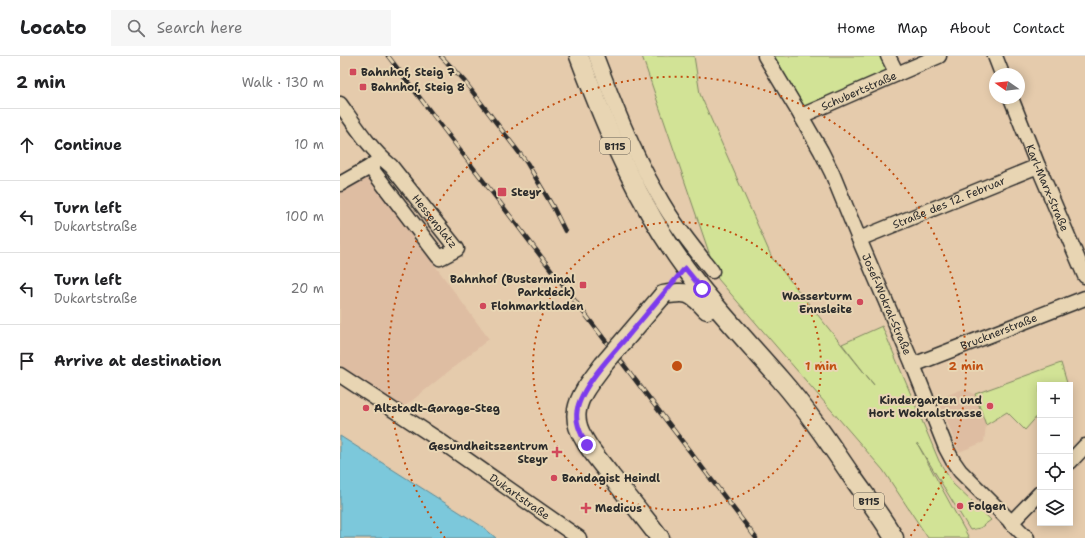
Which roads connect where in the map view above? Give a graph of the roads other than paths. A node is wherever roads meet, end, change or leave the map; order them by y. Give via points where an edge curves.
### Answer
1 (579, 56) edge
2 (596, 56) edge
3 (765, 56) edge
4 (888, 56) edge
5 (939, 56) edge
6 (994, 56) edge
7 (999, 68) edge
8 (897, 74) junction
9 (340, 104) edge
10 (1013, 104) edge
11 (801, 116) junction
12 (375, 162) junction
13 (1038, 166) junction
14 (340, 184) edge
15 (859, 239) junction
16 (685, 268) junction
17 (712, 271) dead end
18 (1085, 276) edge
19 (663, 295) junction
20 (1085, 298) edge
21 (744, 339) junction
22 (913, 365) junction
23 (340, 375) edge
24 (1085, 446) edge
25 (1073, 459) edge
26 (1037, 495) edge
27 (1011, 522) junction
28 (579, 538) edge
29 (660, 538) edge
30 (894, 538) edge
31 (1027, 538) edge

1 - 16 main road, B115 via 603,119 633,184
2 - 17 street via 630,142 657,194 679,229
3 - 11 street, Josef-Wokral-Straße
4 - 8 street
5 - 8 street, Schubertstraße
6 - 7 street
8 - 11 street, Schubertstraße
9 - 12 street via 364,137
10 - 13 street, Karl-Marx-Straße
11 - 15 street, Josef-Wokral-Straße via 832,173
12 - 12 street, Hessenplatz via 438,256 440,258 457,249 390,166
12 - 14 street
13 - 15 street, Straße des 12. Februar
13 - 18 street, Karl-Marx-Straße
15 - 22 street, Josef-Wokral-Straße
16 - 19 main road
16 - 21 main road, B115
19 - 21 main road via 691,295 725,330
19 - 29 main road, bridge via 603,365 585,391 577,410 580,432 587,445
20 - 22 street, Brucknerstraße
21 - 30 main road, B115 via 780,379 830,443
22 - 27 street, Josef-Wokral-Straße via 953,461
23 - 28 street, Dukartstraße via 436,438
24 - 25 street
26 - 27 street
27 - 31 street, Josef-Wokral-Straße

